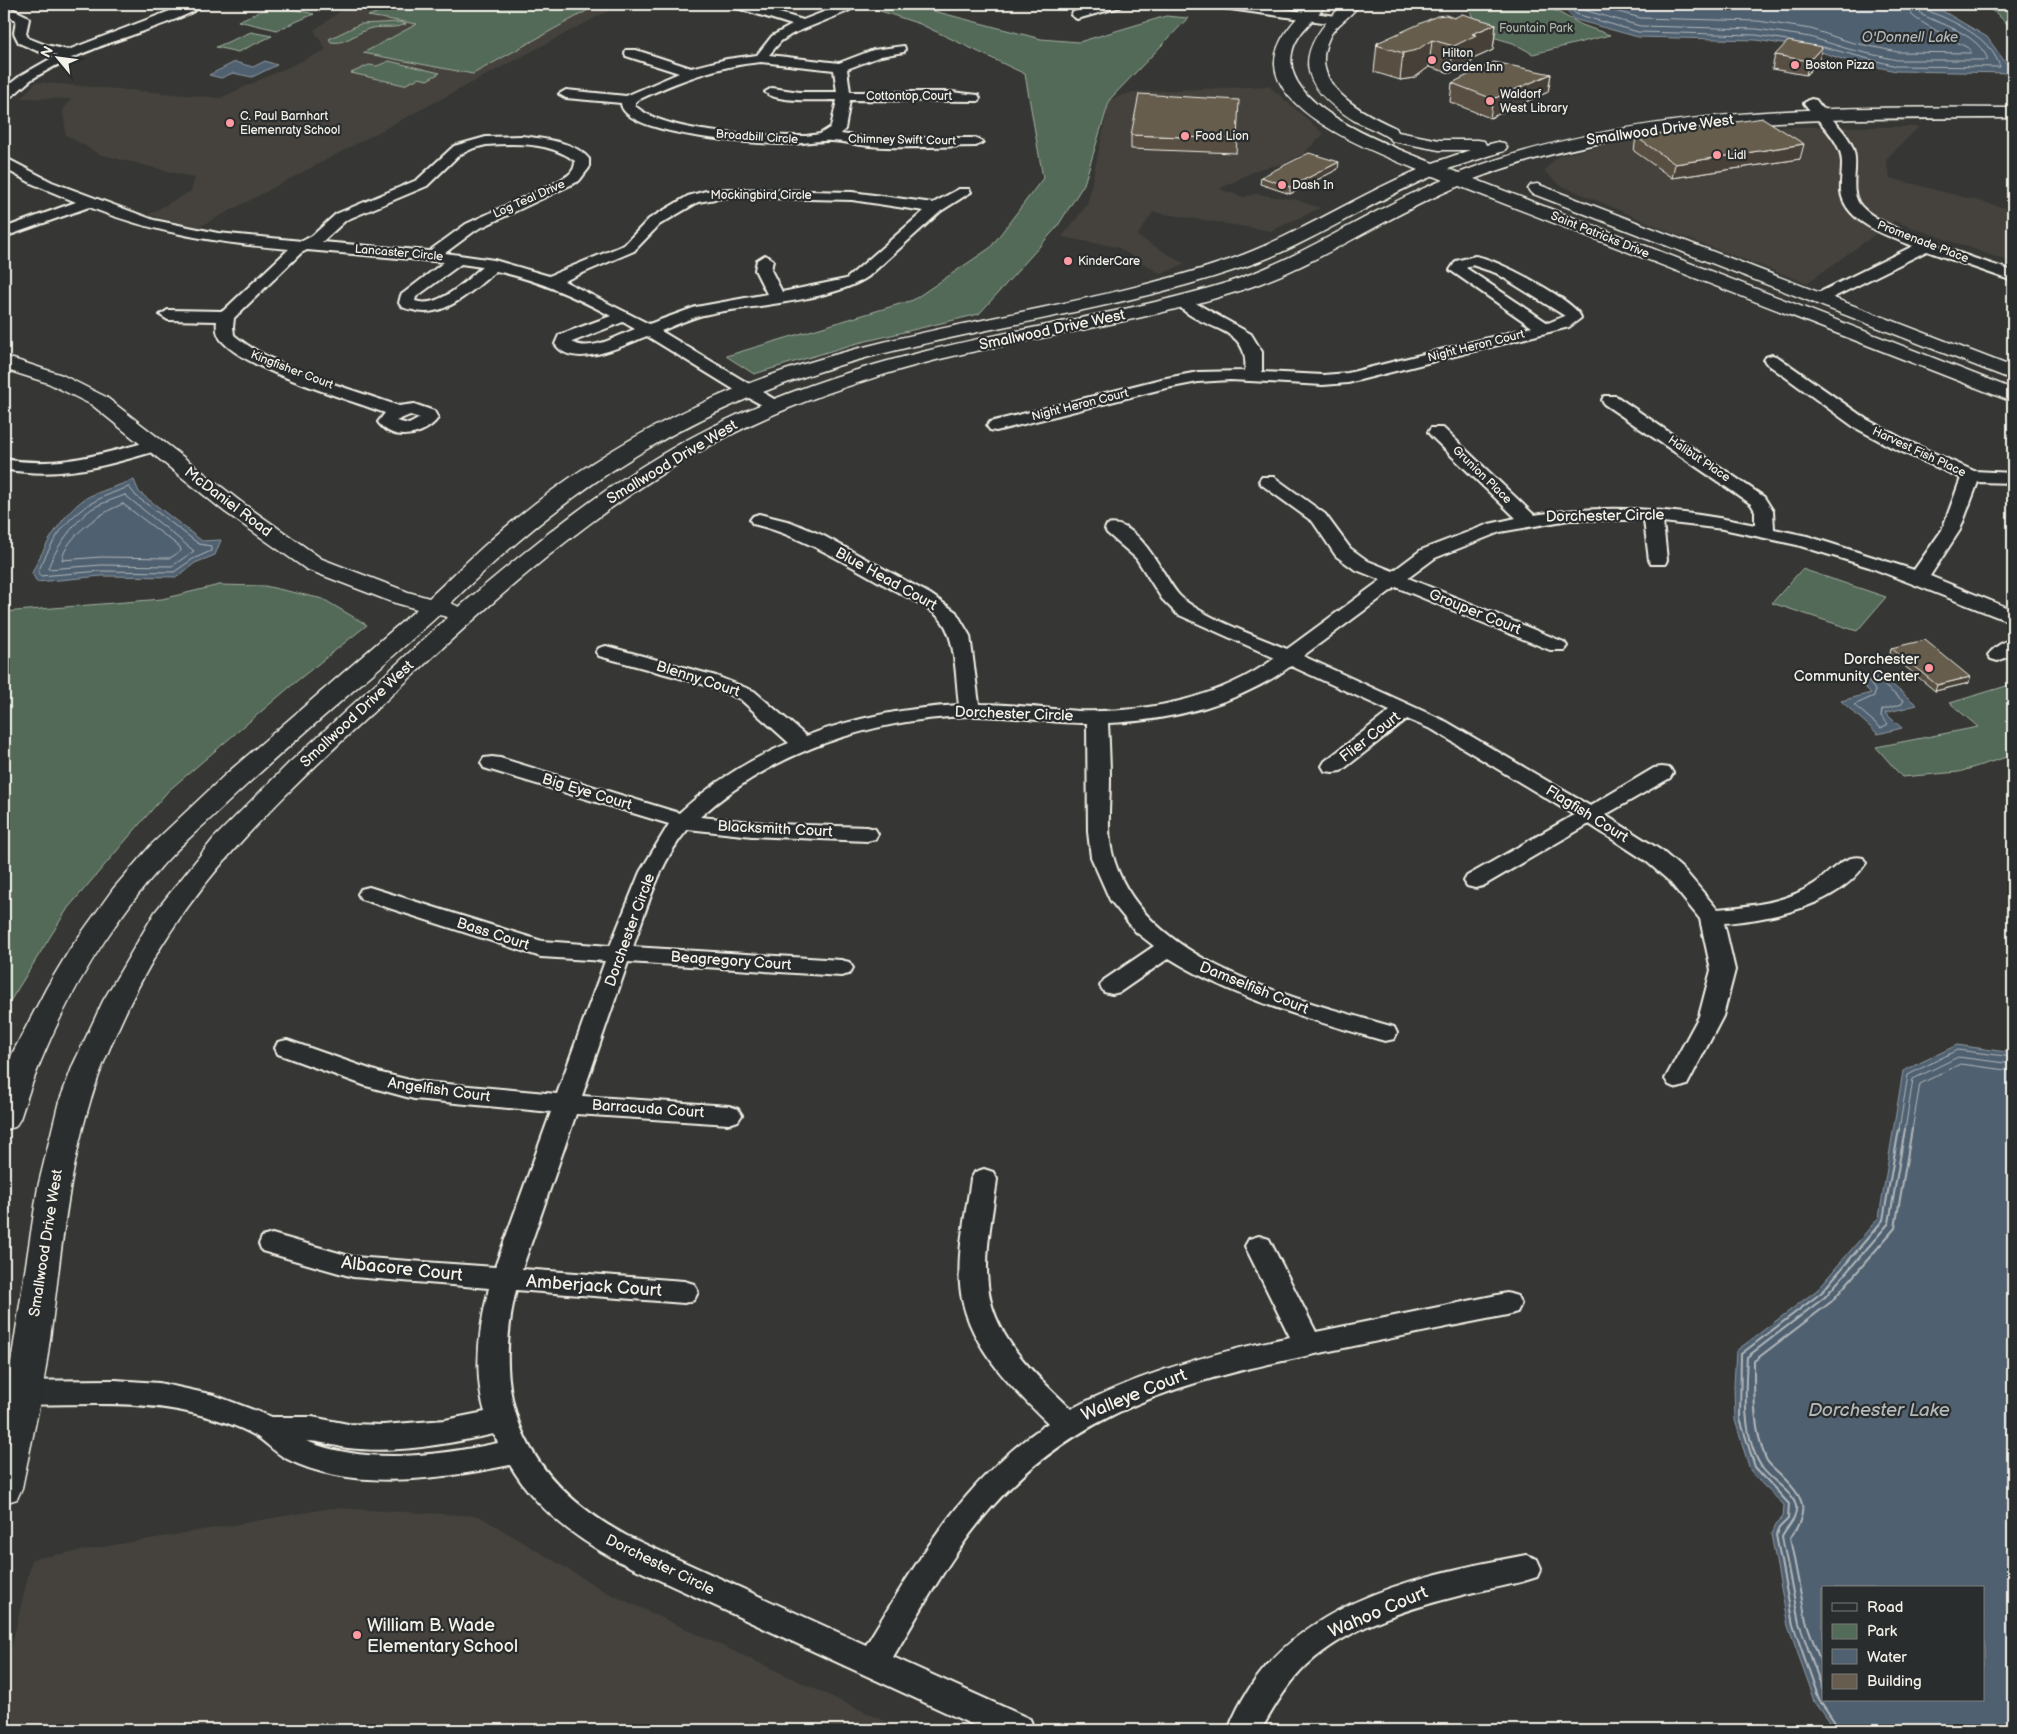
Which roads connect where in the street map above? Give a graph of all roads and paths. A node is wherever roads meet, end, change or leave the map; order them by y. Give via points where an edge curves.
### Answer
1 (198, 4) edge
2 (738, 4) edge
3 (853, 4) edge
4 (1116, 4) edge
5 (1223, 4) edge
6 (1319, 4) edge
7 (1352, 4) edge
8 (4, 9) edge
9 (1077, 15) dead end
10 (1306, 16) junction
11 (1336, 20) junction
12 (806, 25) junction
13 (899, 49) dead end
14 (631, 53) dead end
15 (70, 54) junction
16 (762, 58) junction
17 (840, 67) junction
18 (690, 72) junction
19 (6, 91) edge
20 (772, 92) dead end
21 (566, 94) dead end
22 (844, 96) junction
23 (973, 98) dead end
24 (628, 100) junction
25 (2013, 101) edge
26 (1808, 110) junction
27 (2013, 113) edge
28 (1547, 133) dead end
29 (828, 136) junction
30 (1398, 137) junction
31 (976, 142) dead end
32 (1370, 142) junction
33 (1562, 146) junction
34 (1458, 159) junction
35 (6, 165) edge
36 (1433, 168) junction
37 (1484, 170) junction
38 (1461, 179) junction
39 (964, 192) dead end
40 (1379, 194) junction
41 (1556, 196) junction
42 (89, 202) junction
43 (1523, 204) junction
44 (936, 208) junction
45 (1395, 208) junction
46 (4, 233) edge
47 (307, 245) junction
48 (1928, 245) junction
49 (1323, 248) junction
50 (431, 256) junction
51 (458, 259) junction
52 (765, 260) dead end
53 (494, 265) junction
54 (1194, 276) junction
55 (2013, 276) edge
56 (550, 281) junction
57 (1129, 294) junction
58 (776, 296) junction
59 (1818, 298) junction
60 (1183, 301) junction
61 (168, 315) dead end
62 (226, 316) junction
63 (622, 316) junction
64 (1545, 328) junction
65 (646, 331) junction
66 (1772, 360) dead end
67 (4, 362) edge
68 (878, 370) junction
69 (2013, 374) edge
70 (1253, 376) junction
71 (747, 391) junction
72 (2013, 396) edge
73 (1610, 400) dead end
74 (773, 406) junction
75 (399, 412) dead end
76 (996, 426) dead end
77 (1437, 432) dead end
78 (156, 445) junction
79 (4, 464) edge
80 (1971, 476) junction
81 (2013, 478) edge
82 (1268, 481) dead end
83 (1653, 514) junction
84 (1527, 519) junction
85 (760, 520) dead end
86 (1114, 529) dead end
87 (1765, 533) junction
88 (1658, 560) dead end
89 (1394, 578) junction
90 (1918, 578) junction
91 (435, 607) junction
92 (466, 615) junction
93 (2013, 617) edge
94 (1557, 646) dead end
95 (606, 652) dead end
96 (1289, 657) junction
97 (1406, 709) junction
98 (970, 710) junction
99 (1097, 717) junction
100 (803, 744) junction
101 (492, 763) dead end
102 (1333, 766) dead end
103 (1662, 773) dead end
104 (1590, 815) junction
105 (683, 821) junction
106 (867, 834) dead end
107 (1855, 863) dead end
108 (1475, 881) dead end
109 (369, 894) dead end
110 (1711, 917) junction
111 (1169, 947) junction
112 (621, 954) junction
113 (841, 968) dead end
114 (1112, 986) dead end
115 (1385, 1032) dead end
116 (287, 1048) dead end
117 (1678, 1080) dead end
118 (568, 1103) junction
119 (729, 1115) dead end
120 (4, 1119) edge
121 (984, 1179) dead end
122 (272, 1244) dead end
123 (1259, 1246) dead end
124 (505, 1279) junction
125 (684, 1292) dead end
126 (1507, 1304) dead end
127 (1308, 1344) junction
128 (14, 1393) edge
129 (503, 1420) junction
130 (1067, 1424) junction
131 (269, 1429) junction
132 (518, 1451) junction
133 (4, 1488) edge
134 (1526, 1568) dead end
135 (872, 1662) junction
136 (1018, 1730) edge
137 (1244, 1730) edge

1 - 15 street
2 - 12 street
3 - 12 street
4 - 9 street
5 - 10 street
6 - 10 main road, Saint Patricks Drive
7 - 11 main road, Saint Patricks Drive
8 - 15 street via 23,19 20,33 23,40
10 - 11 street
10 - 32 main road, Saint Patricks Drive via 1284,49 1282,65 1286,79 1296,95 1310,107
11 - 30 main road, Saint Patricks Drive via 1320,38 1314,54 1316,73 1341,104
12 - 16 street via 776,38 764,50
13 - 17 street
14 - 18 street
15 - 19 street
16 - 17 street
16 - 18 street via 718,64
17 - 22 street
18 - 24 street
20 - 22 street, Cottontop Court via 791,96
21 - 24 street
22 - 23 street, Cottontop Court
22 - 29 street via 838,129
24 - 29 street, Broadbill Circle via 629,110 638,117 696,132 777,141
25 - 26 main road, Smallwood Drive West
26 - 27 main road, Smallwood Drive West
26 - 28 main road, Smallwood Drive West via 1722,107 1631,117
26 - 33 main road, Smallwood Drive West via 1624,132
26 - 48 street, Promenade Place via 1834,149 1848,161 1849,196 1859,212 1872,222
29 - 31 street, Chimney Swift Court via 869,142
30 - 34 main road, Saint Patricks Drive
30 - 34 main road, Smallwood Drive West via 1455,146 1513,142
32 - 36 main road, Saint Patricks Drive
32 - 40 main road via 1388,156 1396,168 1393,179
33 - 37 main road, Smallwood Drive West
33 - 41 main road via 1538,160 1531,171 1536,181
34 - 36 main road, Smallwood Drive West
34 - 37 main road, Saint Patricks Drive
35 - 42 street, Lancaster Circle
36 - 38 main road, Saint Patricks Drive
36 - 40 main road, Smallwood Drive West
37 - 38 main road, Smallwood Drive West
37 - 41 main road, Saint Patricks Drive
38 - 43 main road, Saint Patricks Drive
38 - 45 main road, Smallwood Drive West
39 - 44 street
40 - 54 main road, Smallwood Drive West via 1262,253
41 - 59 main road, Saint Patricks Drive
42 - 46 street
42 - 47 street, Lancaster Circle via 128,218 174,230
43 - 45 main road via 1466,196 1441,197
43 - 72 main road, Saint Patricks Drive
44 - 56 street, Mockingbird Circle via 852,196 706,195 654,222 628,248
44 - 58 street via 864,274 851,282
45 - 49 main road, Smallwood Drive West
47 - 50 street, Lancaster Circle
47 - 50 street, Log Teal Drive via 342,217 422,183 449,155 466,145 516,139 568,151 582,159 582,168 569,181 479,222
47 - 62 street via 296,250
48 - 55 street, Promenade Place
48 - 59 street
49 - 54 main road via 1230,281
49 - 60 main road, Smallwood Drive West via 1252,280
50 - 51 street, Lancaster Circle
51 - 53 street, Lancaster Circle
51 - 53 street via 409,295 407,302 418,307 444,302
52 - 58 street via 763,270
53 - 56 street, Lancaster Circle
54 - 57 main road, Smallwood Drive West
56 - 63 street, Lancaster Circle
57 - 68 main road via 1120,305 1105,311 956,344
57 - 71 main road, Smallwood Drive West via 899,344
58 - 65 street via 708,308
59 - 69 main road, Saint Patricks Drive
60 - 68 main road, Smallwood Drive West
60 - 70 street via 1207,318 1248,338 1255,355
61 - 62 street
62 - 75 street, Kingfisher Court via 225,330 229,339 254,357
63 - 65 street, Lancaster Circle
63 - 65 street via 571,335 563,344 571,350 586,352
64 - 64 street, Night Heron Court via 1570,322 1573,315 1486,263 1475,260 1459,266 1460,272
64 - 70 street, Night Heron Court via 1348,378 1323,380
65 - 71 street, Lancaster Circle
66 - 80 street, Harvest Fish Place via 1860,423
67 - 78 main road, McDaniel Road via 55,379 99,401
68 - 74 main road, Smallwood Drive West
70 - 76 street, Night Heron Court via 1181,380
71 - 74 street, Lancaster Circle
71 - 91 main road, Smallwood Drive West via 686,418 598,469 490,552
73 - 87 street, Halibut Place via 1758,500 1764,511
74 - 92 main road, Smallwood Drive West via 717,433 623,488 555,539
77 - 84 street, Grunion Place
78 - 79 street via 102,461 71,466 28,468
78 - 91 main road, McDaniel Road via 233,507 314,564
80 - 81 street
80 - 90 street, Harvest Fish Place via 1953,529 1940,553
82 - 89 street, Grouper Court via 1319,518 1343,552 1352,559
83 - 84 street, Dorchester Circle via 1584,514
83 - 87 street, Dorchester Circle via 1711,521
83 - 88 street
84 - 89 street, Dorchester Circle via 1454,541 1428,554
85 - 98 street, Blue Head Court via 815,539 932,603 948,616 960,636
86 - 96 street, Flagfish Court via 1136,547 1149,563 1163,590 1184,610
87 - 90 street, Dorchester Circle via 1843,553
89 - 94 street, Grouper Court
89 - 96 street, Dorchester Circle
90 - 93 street, Dorchester Circle
91 - 92 main road, McDaniel Road
91 - 120 main road, Smallwood Drive West via 241,774 145,868 86,948 38,1030 15,1081
92 - 128 main road, Smallwood Drive West via 273,792 238,829 179,898 121,994 86,1070 65,1137
95 - 100 street, Blenny Court via 709,680 747,695
96 - 97 street, Flagfish Court
96 - 99 street, Dorchester Circle via 1252,682 1208,700 1148,713
97 - 102 street, Flier Court
97 - 104 street, Flagfish Court
98 - 99 street, Dorchester Circle
98 - 100 street, Dorchester Circle via 886,720
99 - 111 street, Damselfish Court via 1100,843 1105,866 1133,915
100 - 105 street, Dorchester Circle via 739,778
101 - 105 street, Big Eye Court
103 - 104 street
104 - 108 street
104 - 110 street, Flagfish Court via 1665,865
105 - 106 street, Blacksmith Court via 742,830
105 - 112 street, Dorchester Circle via 649,876
107 - 110 street via 1823,890 1794,905 1757,914
109 - 112 street, Bass Court via 531,947
110 - 117 street, Flagfish Court via 1723,970 1711,1016
111 - 114 street
111 - 115 street, Damselfish Court via 1213,973 1315,1012
112 - 113 street, Beagregory Court
112 - 118 street, Dorchester Circle
116 - 118 street, Angelfish Court via 375,1080 414,1090
118 - 119 street, Barracuda Court
118 - 124 street, Dorchester Circle
121 - 130 street via 974,1271 980,1314 994,1344 1008,1362
122 - 124 street, Albacore Court via 353,1267
123 - 127 street
124 - 125 street, Amberjack Court
124 - 129 street, Dorchester Circle via 497,1310 493,1358 494,1386
126 - 127 street, Walleye Court
127 - 130 street, Walleye Court via 1176,1375 1102,1405
128 - 131 street via 127,1391 155,1394 217,1408
128 - 133 main road, Smallwood Drive West
129 - 131 street via 445,1432 384,1437 348,1436 312,1429
129 - 132 street, Dorchester Circle
130 - 135 street, Walleye Court via 1001,1478 974,1508
131 - 132 street via 299,1452 372,1469 459,1464
132 - 135 street, Dorchester Circle via 555,1500 600,1536 696,1584
134 - 137 street, Wahoo Court via 1448,1584 1341,1624 1297,1654
135 - 136 street, Dorchester Circle

